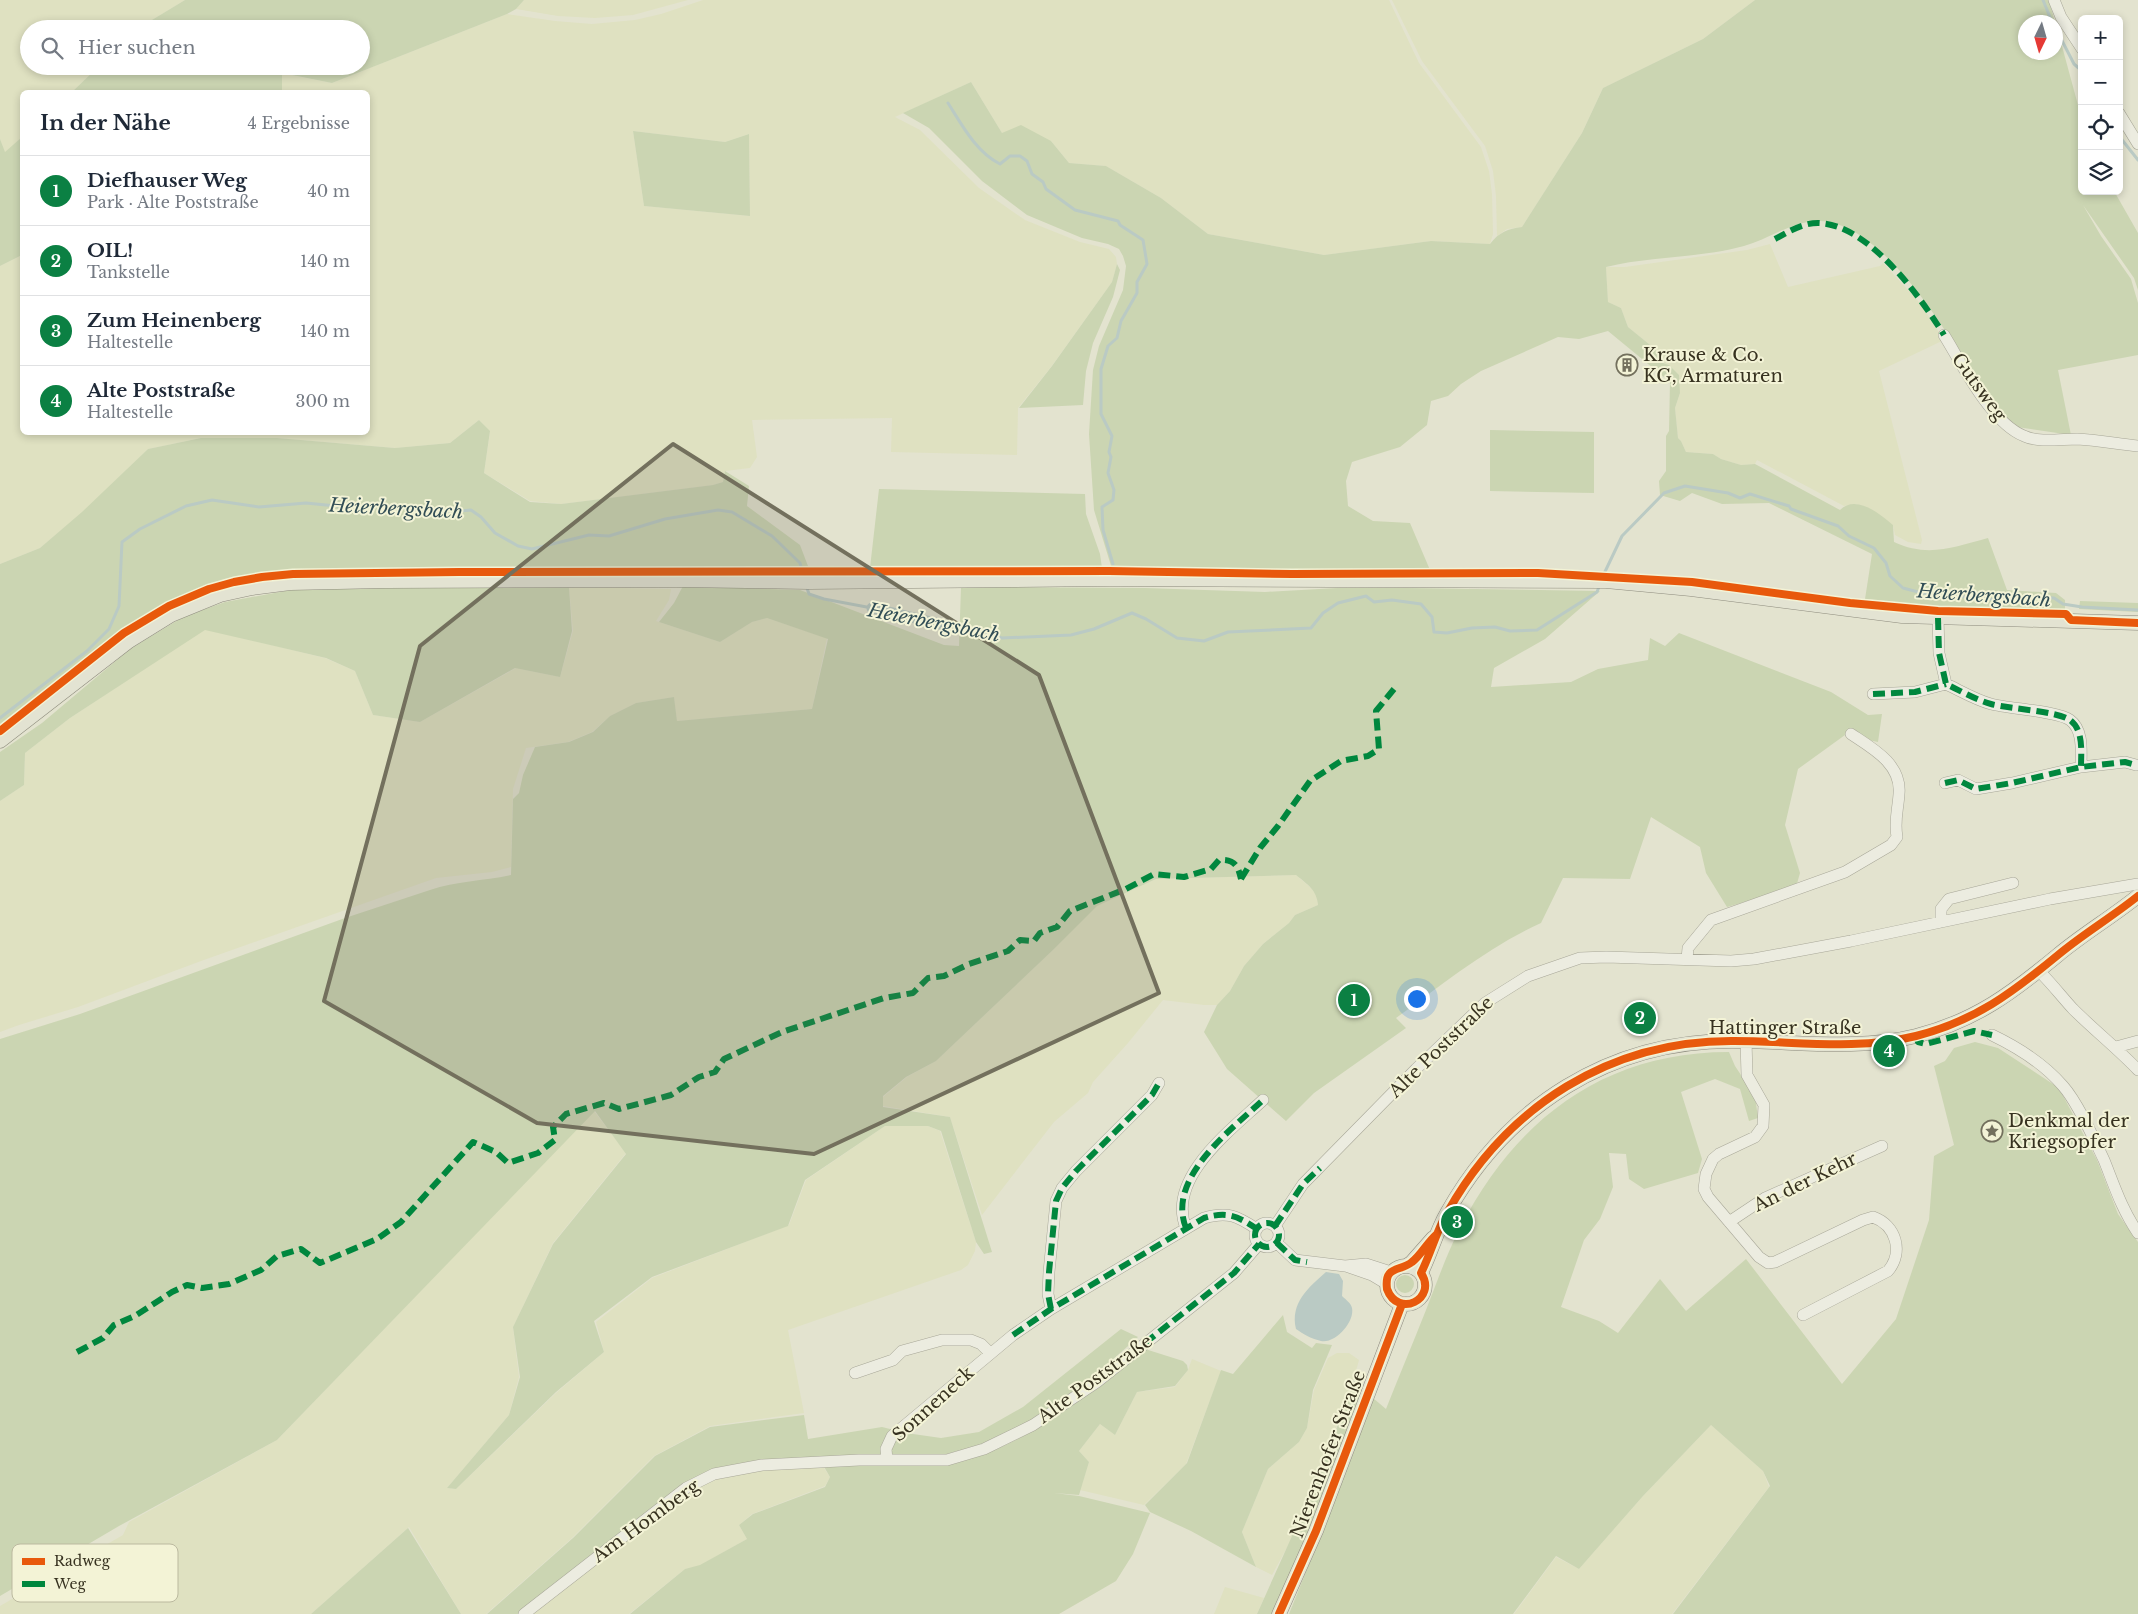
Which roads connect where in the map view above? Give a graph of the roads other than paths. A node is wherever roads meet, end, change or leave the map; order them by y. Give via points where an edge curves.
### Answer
1 (2054, 0) edge
2 (2078, 43) edge
3 (2123, 120) edge
4 (2138, 144) edge
5 (1944, 335) dead end
6 (2138, 446) edge
7 (1938, 618) junction
8 (2138, 623) edge
9 (1946, 684) junction
10 (1873, 694) dead end
11 (1851, 734) dead end
12 (0, 741) edge
13 (2136, 765) dead end
14 (2081, 767) junction
15 (1945, 783) dead end
16 (2013, 882) dead end
17 (2138, 884) edge
18 (2138, 896) edge
19 (1941, 922) junction
20 (1687, 959) junction
21 (2040, 972) junction
22 (1992, 1035) dead end
23 (1746, 1041) junction
24 (2138, 1041) edge
25 (2116, 1047) junction
26 (2138, 1070) edge
27 (1159, 1083) dead end
28 (1263, 1100) dead end
29 (1882, 1146) dead end
30 (1729, 1222) junction
31 (1275, 1226) junction
32 (1186, 1228) junction
33 (1257, 1229) junction
34 (2138, 1232) edge
35 (1436, 1235) junction
36 (1277, 1243) junction
37 (1259, 1244) junction
38 (1406, 1266) junction
39 (1421, 1273) junction
40 (1389, 1278) junction
41 (1402, 1304) junction
42 (1051, 1310) junction
43 (1803, 1315) dead end
44 (990, 1353) junction
45 (855, 1373) dead end
46 (887, 1460) junction
47 (814, 1461) joint
48 (524, 1614) edge
49 (1279, 1614) edge

1 - 2 street
3 - 4 street
5 - 6 street, Gutsweg via 1990,406 2002,421 2020,434 2031,438 2079,439
7 - 8 main road
7 - 9 street via 1939,653
7 - 12 main road via 1599,581 1099,579 290,583 203,600 171,615 142,632
9 - 10 street via 1915,692
9 - 14 street via 1990,704 2070,720 2080,738
11 - 20 street via 1880,753 1896,777 1899,789 1895,818 1897,837 1891,845 1845,872 1711,920 1688,948
13 - 14 street via 2125,762
14 - 15 street via 1976,789 1958,780
16 - 19 street via 1949,899 1941,909
17 - 19 street, Alte Poststraße
18 - 21 main road, Hattinger Straße
19 - 20 street, Alte Poststraße via 1754,959
20 - 31 street, Alte Poststraße via 1580,958 1528,976 1495,995 1416,1069 1303,1184
21 - 23 main road, Hattinger Straße via 1991,1006 1915,1036 1841,1045
21 - 25 street
22 - 34 street via 2028,1057 2064,1086 2103,1159 2123,1210
23 - 30 street via 1746,1075 1764,1105 1763,1126 1755,1137 1713,1159 1704,1182 1708,1197
23 - 35 main road, Hattinger Straße via 1690,1043 1652,1050 1610,1064 1562,1089 1519,1121 1494,1145 1464,1185
24 - 25 street
25 - 26 street
27 - 42 street via 1152,1095 1062,1188 1056,1201 1049,1272
28 - 32 street via 1195,1168 1184,1198
29 - 30 street, An der Kehr via 1764,1198
30 - 43 street via 1764,1262 1771,1263 1863,1220 1873,1217 1889,1226 1894,1236 1895,1253 1888,1271
31 - 33 street via 1263,1224
31 - 36 street via 1279,1232
32 - 33 street, Sonneneck via 1204,1218 1228,1214
32 - 42 street, Sonneneck
33 - 37 street
35 - 38 main road, Hattinger Straße
35 - 39 main road, Hattinger Straße
36 - 37 street via 1266,1248
36 - 40 street via 1295,1260 1345,1266 1366,1264
37 - 46 street, Alte Poststraße via 1234,1273 1097,1382 1033,1425 984,1449 947,1460
38 - 39 main road
38 - 40 main road via 1397,1268
39 - 41 main road via 1425,1283 1423,1294 1414,1302
40 - 41 main road via 1391,1297
41 - 49 main road, Nierenhofer Straße via 1316,1531
42 - 44 street, Sonneneck
44 - 45 street, Sonneneck via 971,1340 942,1340 902,1351 893,1360
44 - 46 street, Sonneneck via 892,1436 886,1449
46 - 47 street, Alte Poststraße
47 - 48 street, Am Homberg via 762,1465 714,1474 686,1488

